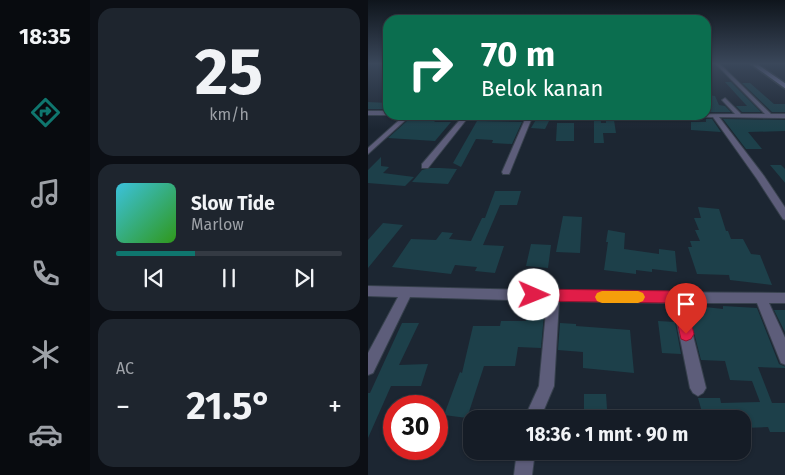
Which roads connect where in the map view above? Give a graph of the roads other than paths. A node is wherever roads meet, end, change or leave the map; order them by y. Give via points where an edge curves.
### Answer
1 (740, 86) edge
2 (725, 100) dead end
3 (383, 109) edge
4 (368, 113) edge
5 (378, 113) junction
6 (383, 113) edge
7 (714, 115) joint
8 (740, 116) junction
9 (770, 116) junction
10 (786, 116) edge
11 (403, 120) edge
12 (463, 120) edge
13 (528, 120) edge
14 (368, 152) edge
15 (425, 166) dead end
16 (506, 172) dead end
17 (786, 217) edge
18 (368, 291) edge
19 (407, 292) junction
20 (553, 296) junction
21 (678, 298) junction
22 (761, 298) junction
23 (786, 298) edge
24 (786, 358) edge
25 (368, 368) edge
26 (698, 388) dead end
27 (536, 410) edge
28 (525, 460) edge
29 (523, 475) edge

1 - 9 street
2 - 8 street
3 - 5 street
4 - 5 street
5 - 6 street
7 - 8 street
7 - 17 street
8 - 9 street
9 - 10 street
11 - 14 street
12 - 15 street
13 - 16 street
18 - 19 street
19 - 20 street
19 - 25 street
20 - 21 street
20 - 27 street via 546,386
21 - 22 street
21 - 26 street
22 - 23 street
22 - 24 street
28 - 29 street

